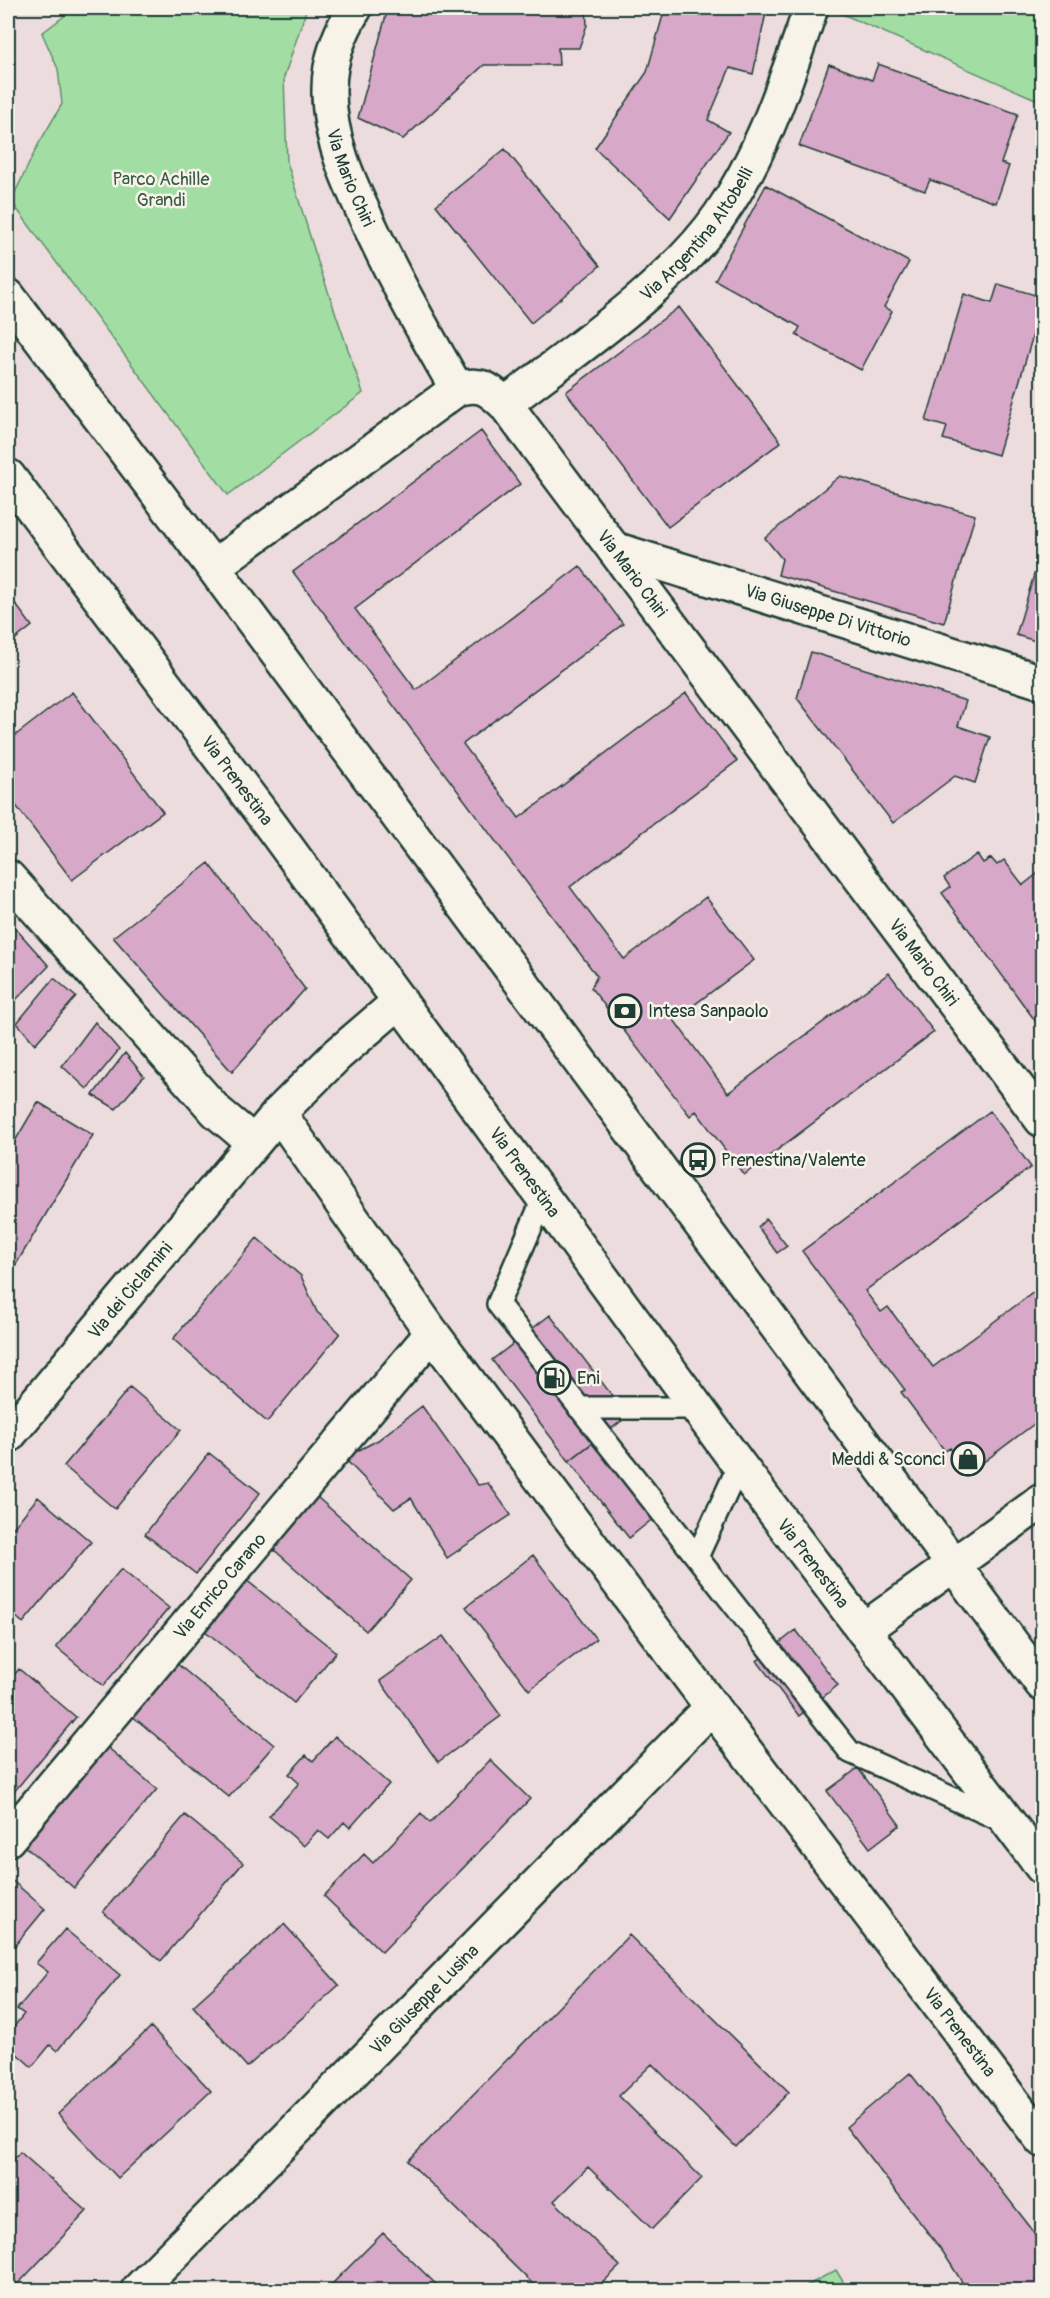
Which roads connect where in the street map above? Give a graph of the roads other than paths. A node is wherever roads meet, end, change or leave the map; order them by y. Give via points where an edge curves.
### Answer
1 (355, 8) edge
2 (811, 8) edge
3 (8, 296) edge
4 (457, 389) junction
5 (505, 404) junction
6 (8, 476) edge
7 (614, 549) junction
8 (213, 567) junction
9 (1042, 682) edge
10 (8, 877) edge
11 (400, 1001) junction
12 (279, 1113) junction
13 (1042, 1120) edge
14 (253, 1142) junction
15 (544, 1197) junction
16 (432, 1333) junction
17 (579, 1408) junction
18 (697, 1408) junction
19 (8, 1436) edge
20 (740, 1465) junction
21 (1042, 1501) edge
22 (698, 1557) junction
23 (953, 1566) junction
24 (863, 1630) junction
25 (1042, 1684) edge
26 (712, 1707) junction
27 (1009, 1824) junction
28 (8, 1839) edge
29 (1042, 1867) edge
30 (1042, 2140) edge
31 (138, 2290) edge

1 - 4 street, Via Mario Chiri via 344,26 331,66 328,89 334,136 387,263
2 - 5 street, Via Argentina Altobelli via 766,133 719,215 675,266 636,302
3 - 8 street
4 - 5 street, Via Mario Chiri via 482,386
4 - 8 street
5 - 7 street, Via Mario Chiri
6 - 11 street, Via Prenestina
7 - 9 street, Via Giuseppe Di Vittorio
7 - 13 street, Via Mario Chiri
8 - 23 street
10 - 14 street via 216,1111
11 - 12 street, Via dei Ciclamini via 337,1055
11 - 15 street, Via Prenestina
12 - 14 street, Via dei Ciclamini
12 - 16 street, Via Prenestina
14 - 19 street, Via dei Ciclamini
15 - 17 lane via 498,1304
15 - 18 street, Via Prenestina
16 - 26 street, Via Prenestina
16 - 28 street, Via Enrico Carano
17 - 18 lane
17 - 22 lane
18 - 20 street, Via Prenestina
20 - 22 lane
20 - 24 street, Via Prenestina
21 - 23 street
22 - 27 lane via 850,1752
23 - 24 street
23 - 25 street
24 - 27 street, Via Prenestina
26 - 30 street, Via Prenestina
26 - 31 street, Via Giuseppe Lusina
27 - 29 street, Via Prenestina

